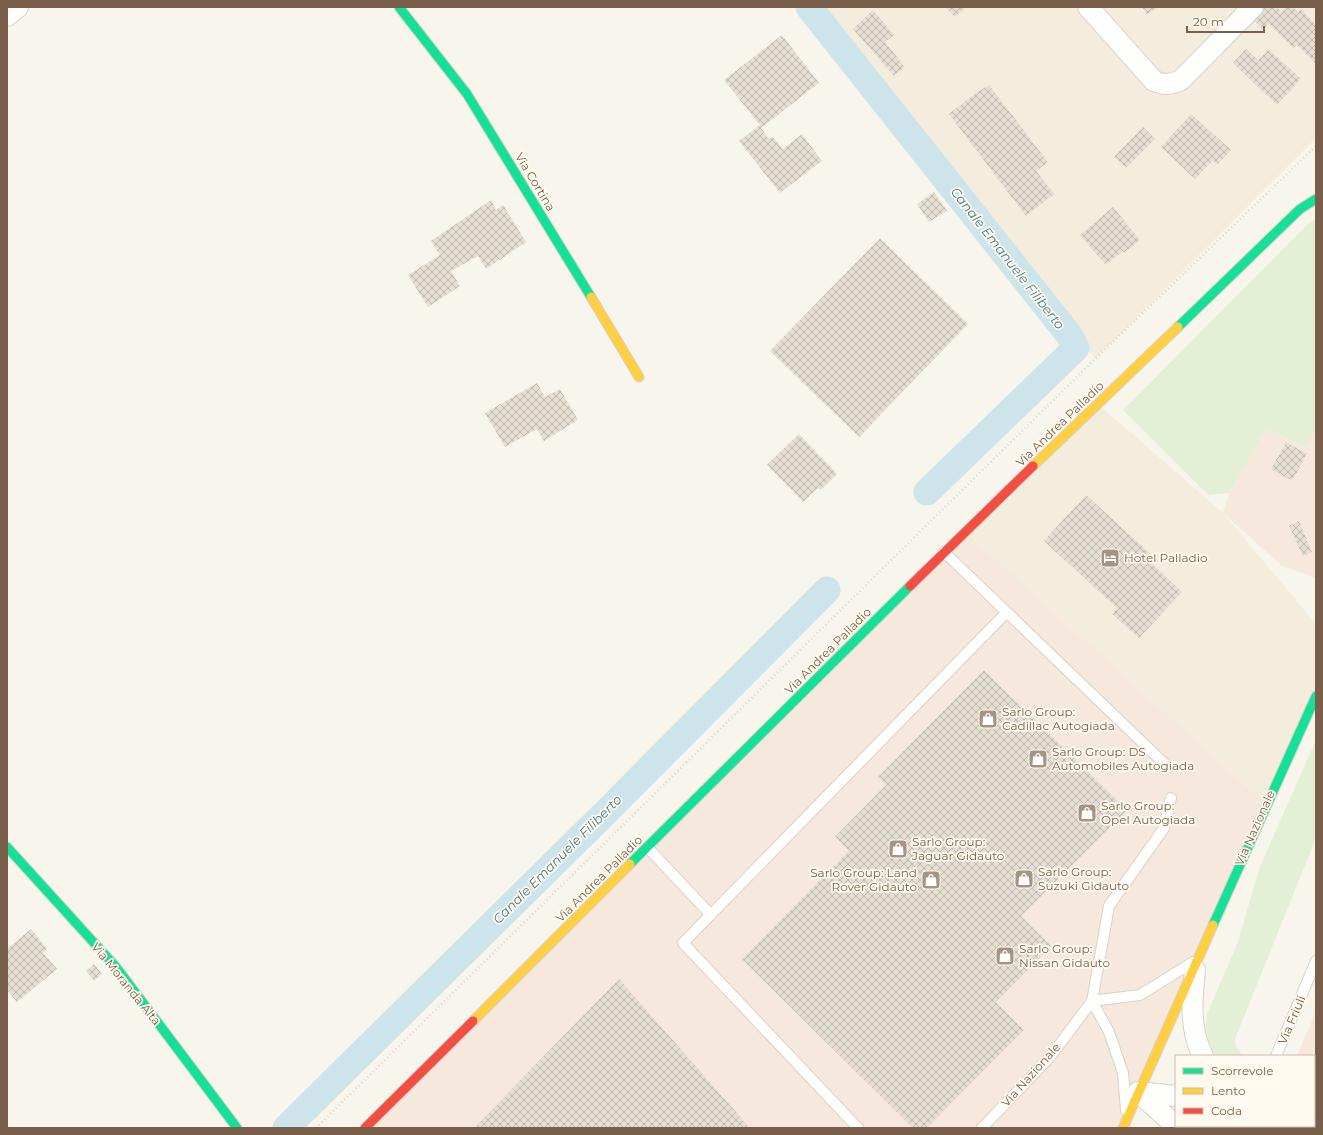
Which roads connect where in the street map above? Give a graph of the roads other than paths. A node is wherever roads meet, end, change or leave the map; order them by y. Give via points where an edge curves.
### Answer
1 (18, 7) edge
2 (399, 7) edge
3 (1088, 7) edge
4 (1253, 7) edge
5 (7, 16) edge
6 (1316, 199) edge
7 (639, 377) dead end
8 (944, 552) junction
9 (1006, 613) junction
10 (1316, 696) edge
11 (1166, 764) dead end
12 (1171, 798) dead end
13 (7, 847) edge
14 (648, 848) junction
15 (710, 914) junction
16 (1196, 960) junction
17 (1316, 962) edge
18 (1092, 1001) junction
19 (1203, 1055) edge
20 (1276, 1055) edge
21 (1138, 1092) junction
22 (1175, 1096) edge
23 (1127, 1118) junction
24 (1175, 1125) edge
25 (237, 1128) edge
26 (365, 1128) edge
27 (858, 1128) edge
28 (982, 1128) edge
29 (1123, 1128) edge

1 - 5 street
2 - 7 street, Via Cortina via 468,94
3 - 4 street via 1154,81 1162,85 1181,80
6 - 8 street, Via Andrea Palladio via 1300,209
8 - 9 lane
8 - 14 street, Via Andrea Palladio
9 - 11 lane
9 - 15 lane
10 - 16 street, Via Nazionale
12 - 18 lane, Via Nazionale via 1164,828 1109,906
13 - 25 street, Via Moranda Alta via 116,967
14 - 15 lane
14 - 26 street, Via Andrea Palladio
15 - 27 lane via 683,943
16 - 18 lane via 1140,995
16 - 19 street via 1192,992 1194,1032
16 - 21 street, Via Nazionale
17 - 20 lane, Via Friuli
18 - 23 lane, Via Nazionale via 1109,1032 1122,1073
18 - 28 lane, Via Nazionale via 1050,1057
21 - 22 street
21 - 23 street, Via Nazionale
21 - 24 street
23 - 29 street, Via Nazionale

